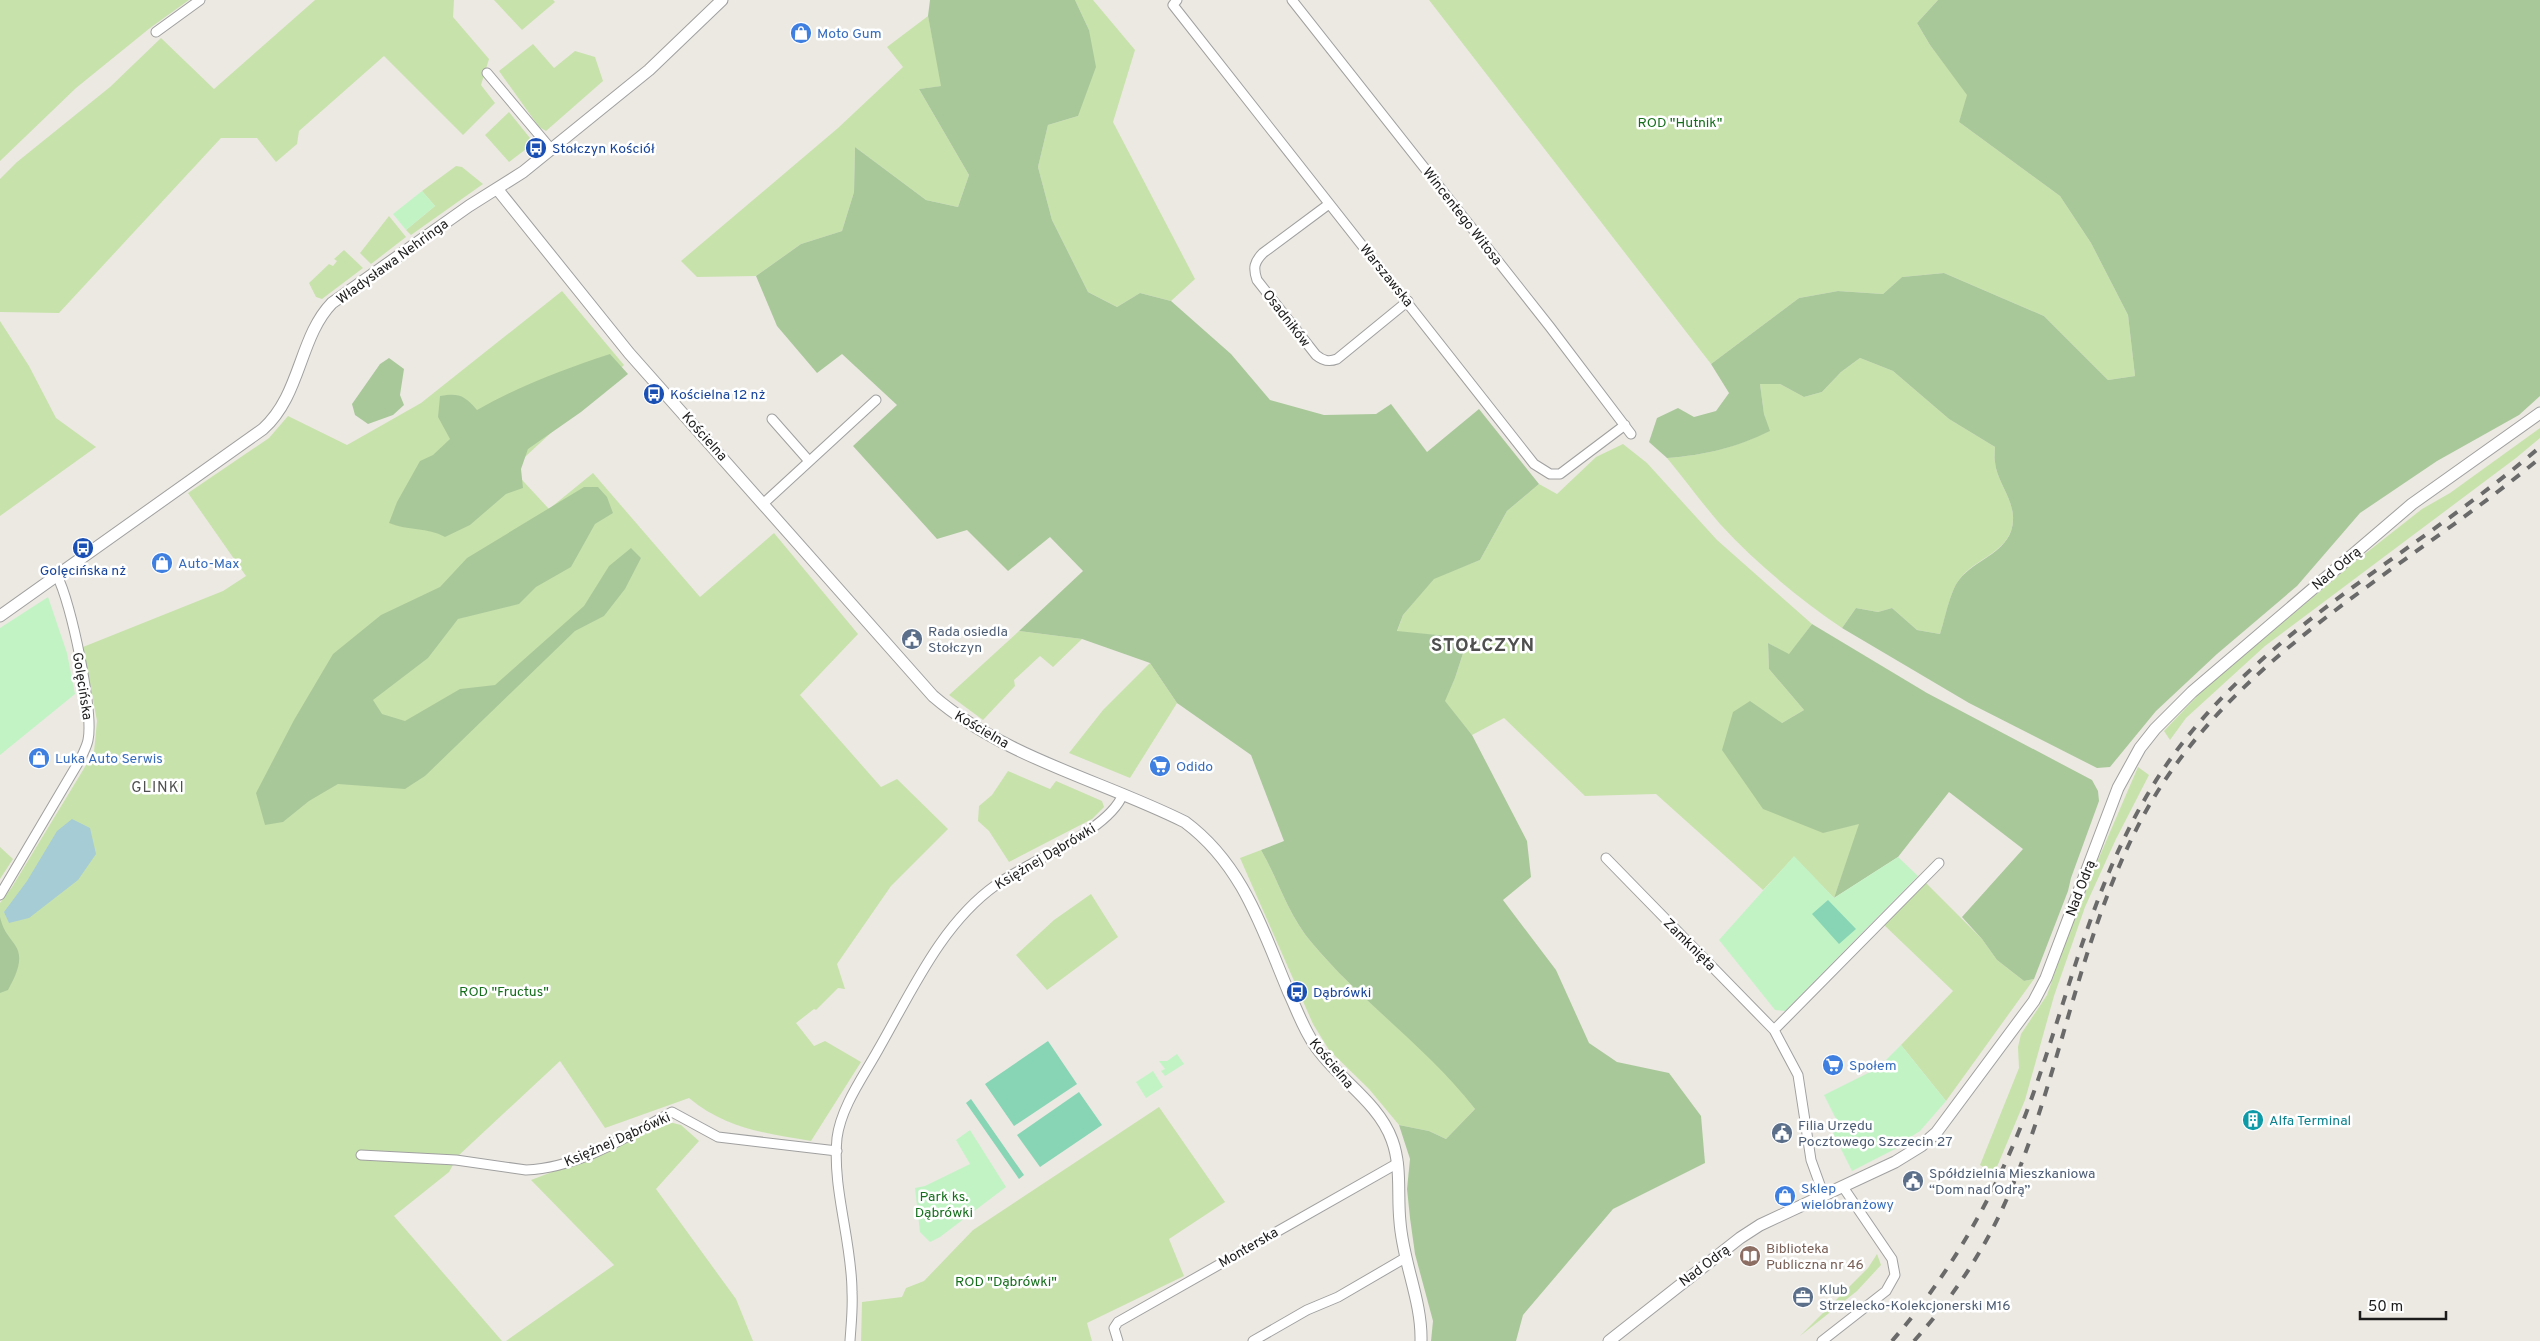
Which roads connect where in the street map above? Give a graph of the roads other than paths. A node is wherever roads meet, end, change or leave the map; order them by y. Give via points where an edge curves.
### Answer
1 (200, 0) edge
2 (722, 0) edge
3 (1178, 0) edge
4 (1292, 0) edge
5 (156, 32) dead end
6 (487, 73) dead end
7 (551, 149) junction
8 (498, 190) junction
9 (1329, 204) junction
10 (1408, 301) junction
11 (876, 400) dead end
12 (2540, 413) edge
13 (772, 419) dead end
14 (1625, 425) junction
15 (1631, 434) dead end
16 (809, 461) junction
17 (764, 503) junction
18 (57, 576) junction
19 (0, 616) edge
20 (1123, 794) junction
21 (1606, 858) dead end
22 (1939, 863) dead end
23 (0, 895) edge
24 (1774, 1030) junction
25 (837, 1151) junction
26 (361, 1156) dead end
27 (1398, 1163) junction
28 (1843, 1187) junction
29 (1824, 1196) junction
30 (1405, 1258) junction
31 (850, 1341) edge
32 (1118, 1341) edge
33 (1253, 1341) edge
34 (1421, 1341) edge
35 (1609, 1341) edge
36 (1822, 1341) edge

1 - 5 street
2 - 7 street, Władysława Nehringa via 649,70
3 - 9 street, Warszawska via 1173,5
4 - 14 street, Wincentego Witosa
6 - 7 street
7 - 8 street, Władysława Nehringa
8 - 17 street, Kościelna via 629,353
8 - 18 street, Władysława Nehringa via 469,206 330,305 316,327 285,402 263,429
9 - 10 street, Warszawska
9 - 10 street, Osadników via 1263,253 1256,260 1254,271 1257,280 1316,355 1322,360 1337,359
10 - 14 street, Warszawska via 1534,464 1542,470 1560,474
11 - 16 street
12 - 28 street, Nad Odrą via 2401,513 2192,692 2155,729 2118,788 2034,1002 1936,1133 1908,1155
13 - 16 street
14 - 15 street, Wincentego Witosa
16 - 17 street
17 - 20 street, Kościelna via 913,676 956,716 1025,753
18 - 19 street, Władysława Nehringa
18 - 23 street, Golęcińska via 66,598 85,686 88,740 81,758
20 - 25 street, Księżnej Dąbrówki via 1113,811 1095,826 1008,876 979,898 956,924 924,970 853,1094 840,1124
20 - 27 street, Kościelna via 1185,822 1206,838 1225,860 1252,905 1306,1031 1321,1054 1382,1122 1391,1138
21 - 24 street, Zamknięta
22 - 24 street
24 - 29 street, Zamknięta via 1798,1075 1812,1160
25 - 26 street, Księżnej Dąbrówki via 718,1137 672,1112 606,1147 537,1170 456,1160
25 - 31 street, Księżnej Dąbrówki via 852,1291
27 - 30 street, Kościelna
27 - 32 street, Monterska via 1118,1322 1114,1328
28 - 29 street, Nad Odrą
28 - 36 street via 1889,1255 1895,1275 1886,1291
29 - 35 street, Nad Odrą via 1760,1225 1740,1238
30 - 33 street
30 - 34 street, Kościelna via 1420,1318

